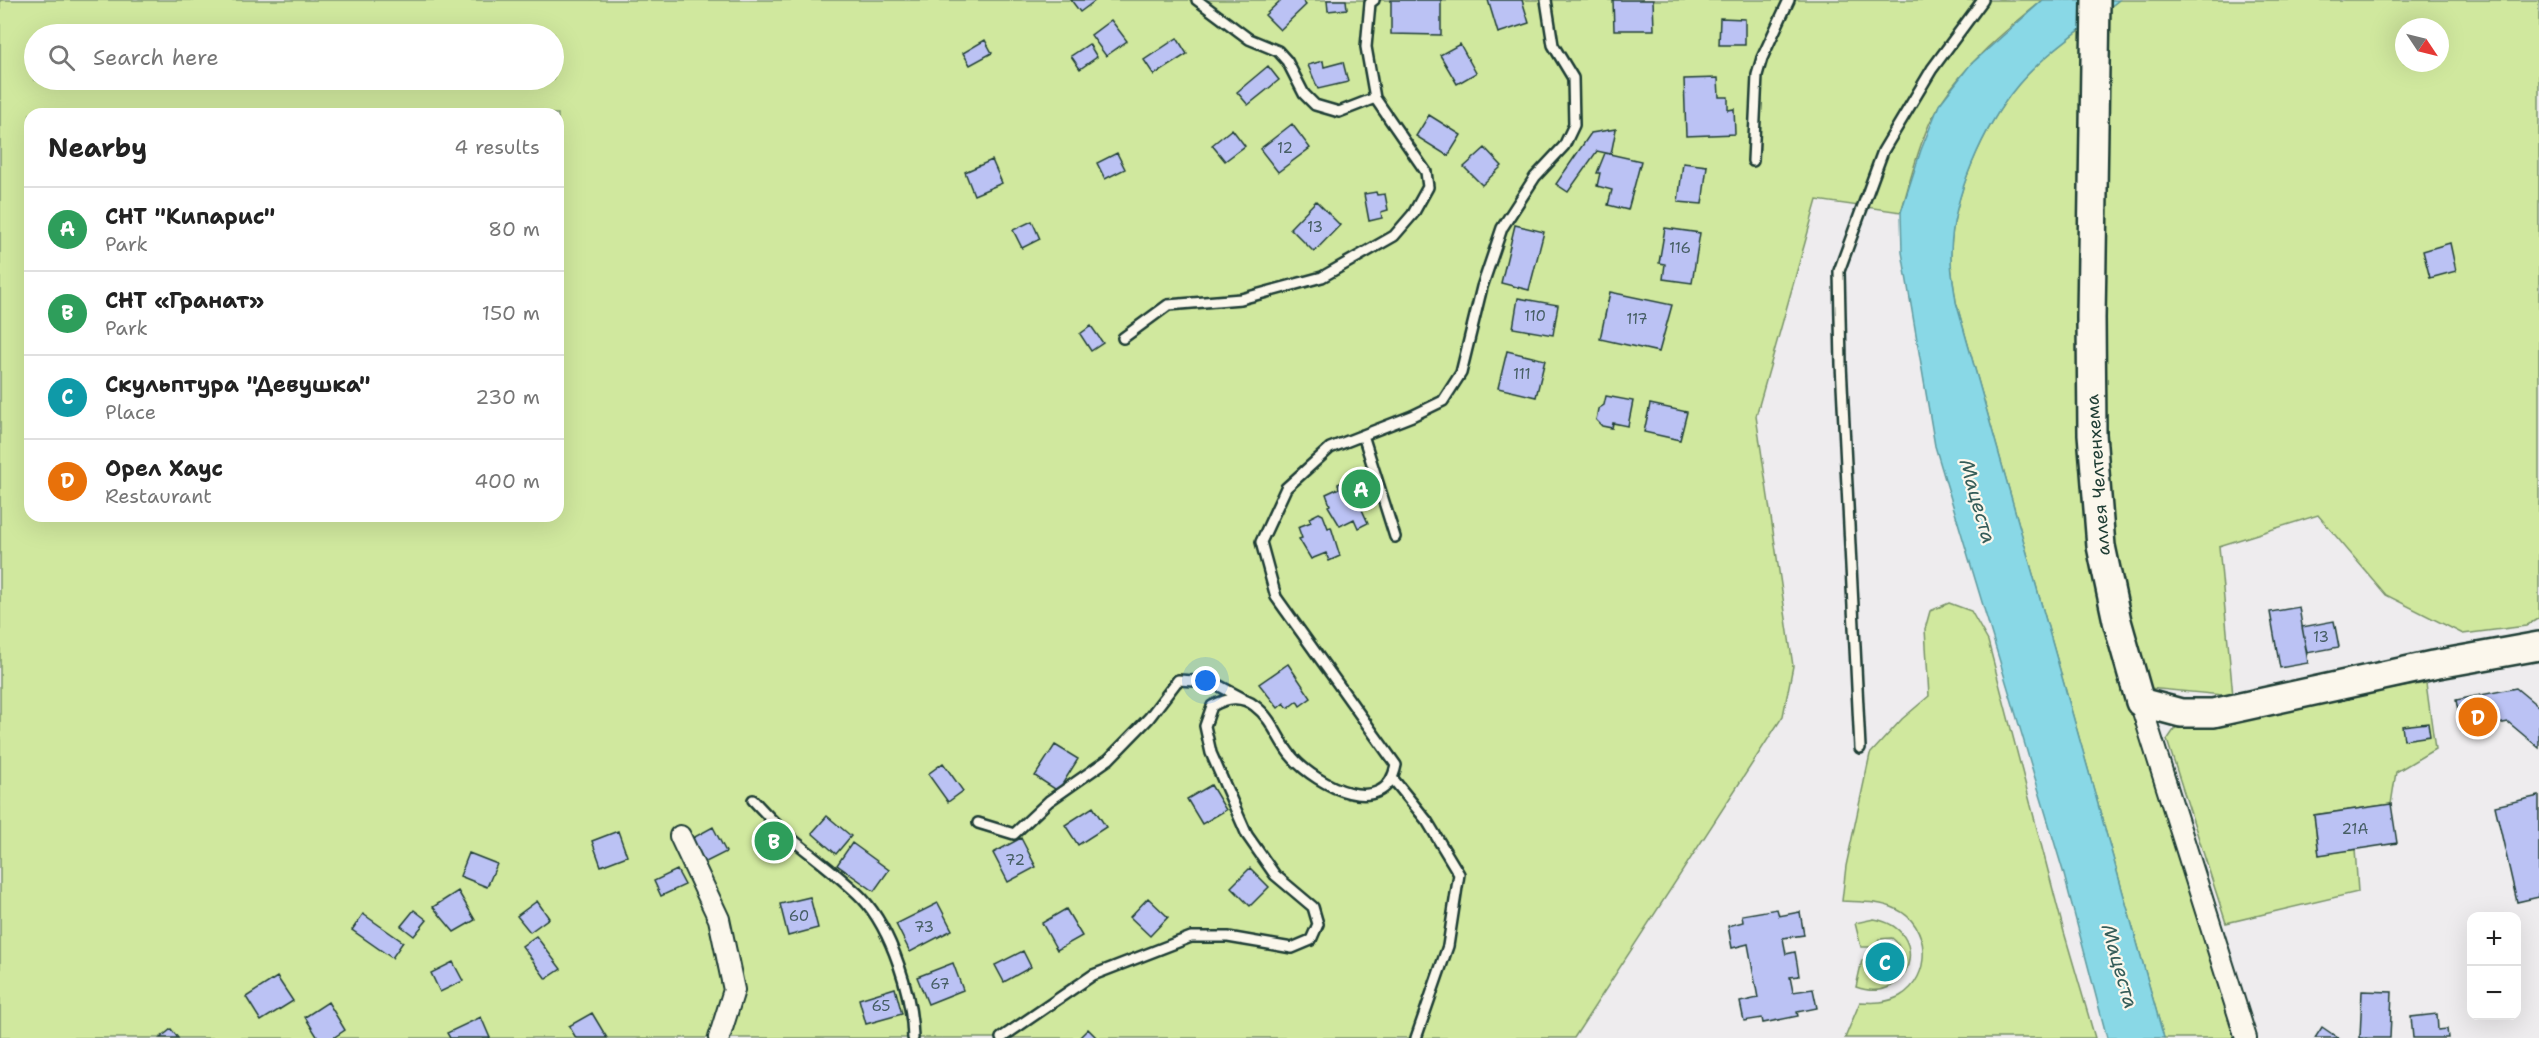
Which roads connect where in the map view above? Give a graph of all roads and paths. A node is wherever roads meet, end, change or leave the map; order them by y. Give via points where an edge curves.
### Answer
1 (1197, 0) edge
2 (1374, 0) edge
3 (1545, 0) edge
4 (1789, 0) edge
5 (1983, 0) edge
6 (2096, 0) edge
7 (1375, 98) junction
8 (1753, 160) dead end
9 (1123, 338) dead end
10 (1364, 435) junction
11 (1395, 537) dead end
12 (2539, 646) edge
13 (1244, 699) junction
14 (2140, 702) junction
15 (1860, 748) dead end
16 (1393, 780) junction
17 (753, 800) dead end
18 (978, 823) dead end
19 (680, 836) dead end
20 (719, 1038) edge
21 (913, 1038) edge
22 (1001, 1038) edge
23 (1416, 1038) edge
24 (2246, 1038) edge

1 - 7 lane via 1249,39 1278,51 1315,105 1340,112
2 - 7 lane via 1370,3 1366,47
3 - 10 lane via 1553,45 1573,78 1574,125 1564,146 1535,177 1502,228 1482,287 1461,373 1443,401
4 - 8 lane via 1757,75
5 - 15 lane via 1932,69 1883,151 1839,272 1840,364
6 - 14 main road, аллея Челтенхема via 2092,434 2101,546
7 - 9 lane via 1426,172 1428,188 1394,236 1322,277 1241,299 1168,304
10 - 11 lane
10 - 16 lane via 1329,447 1286,488 1261,542 1276,597 1396,765
12 - 14 main road via 2213,713 2181,713
13 - 16 lane via 1272,725 1293,759 1344,792 1366,796
13 - 18 lane via 1212,682 1178,680 1149,718 1109,759 1049,801 1014,834
13 - 22 lane via 1225,699 1212,706 1205,726 1211,753 1247,835 1275,875 1313,907 1318,924 1311,940 1292,948 1228,937 1191,937 1093,975
14 - 24 street, аллея Челтенхема
16 - 23 lane via 1428,821 1459,874 1448,946
17 - 21 lane via 864,900 889,941 903,976 913,1016
19 - 20 street via 719,920 734,990

